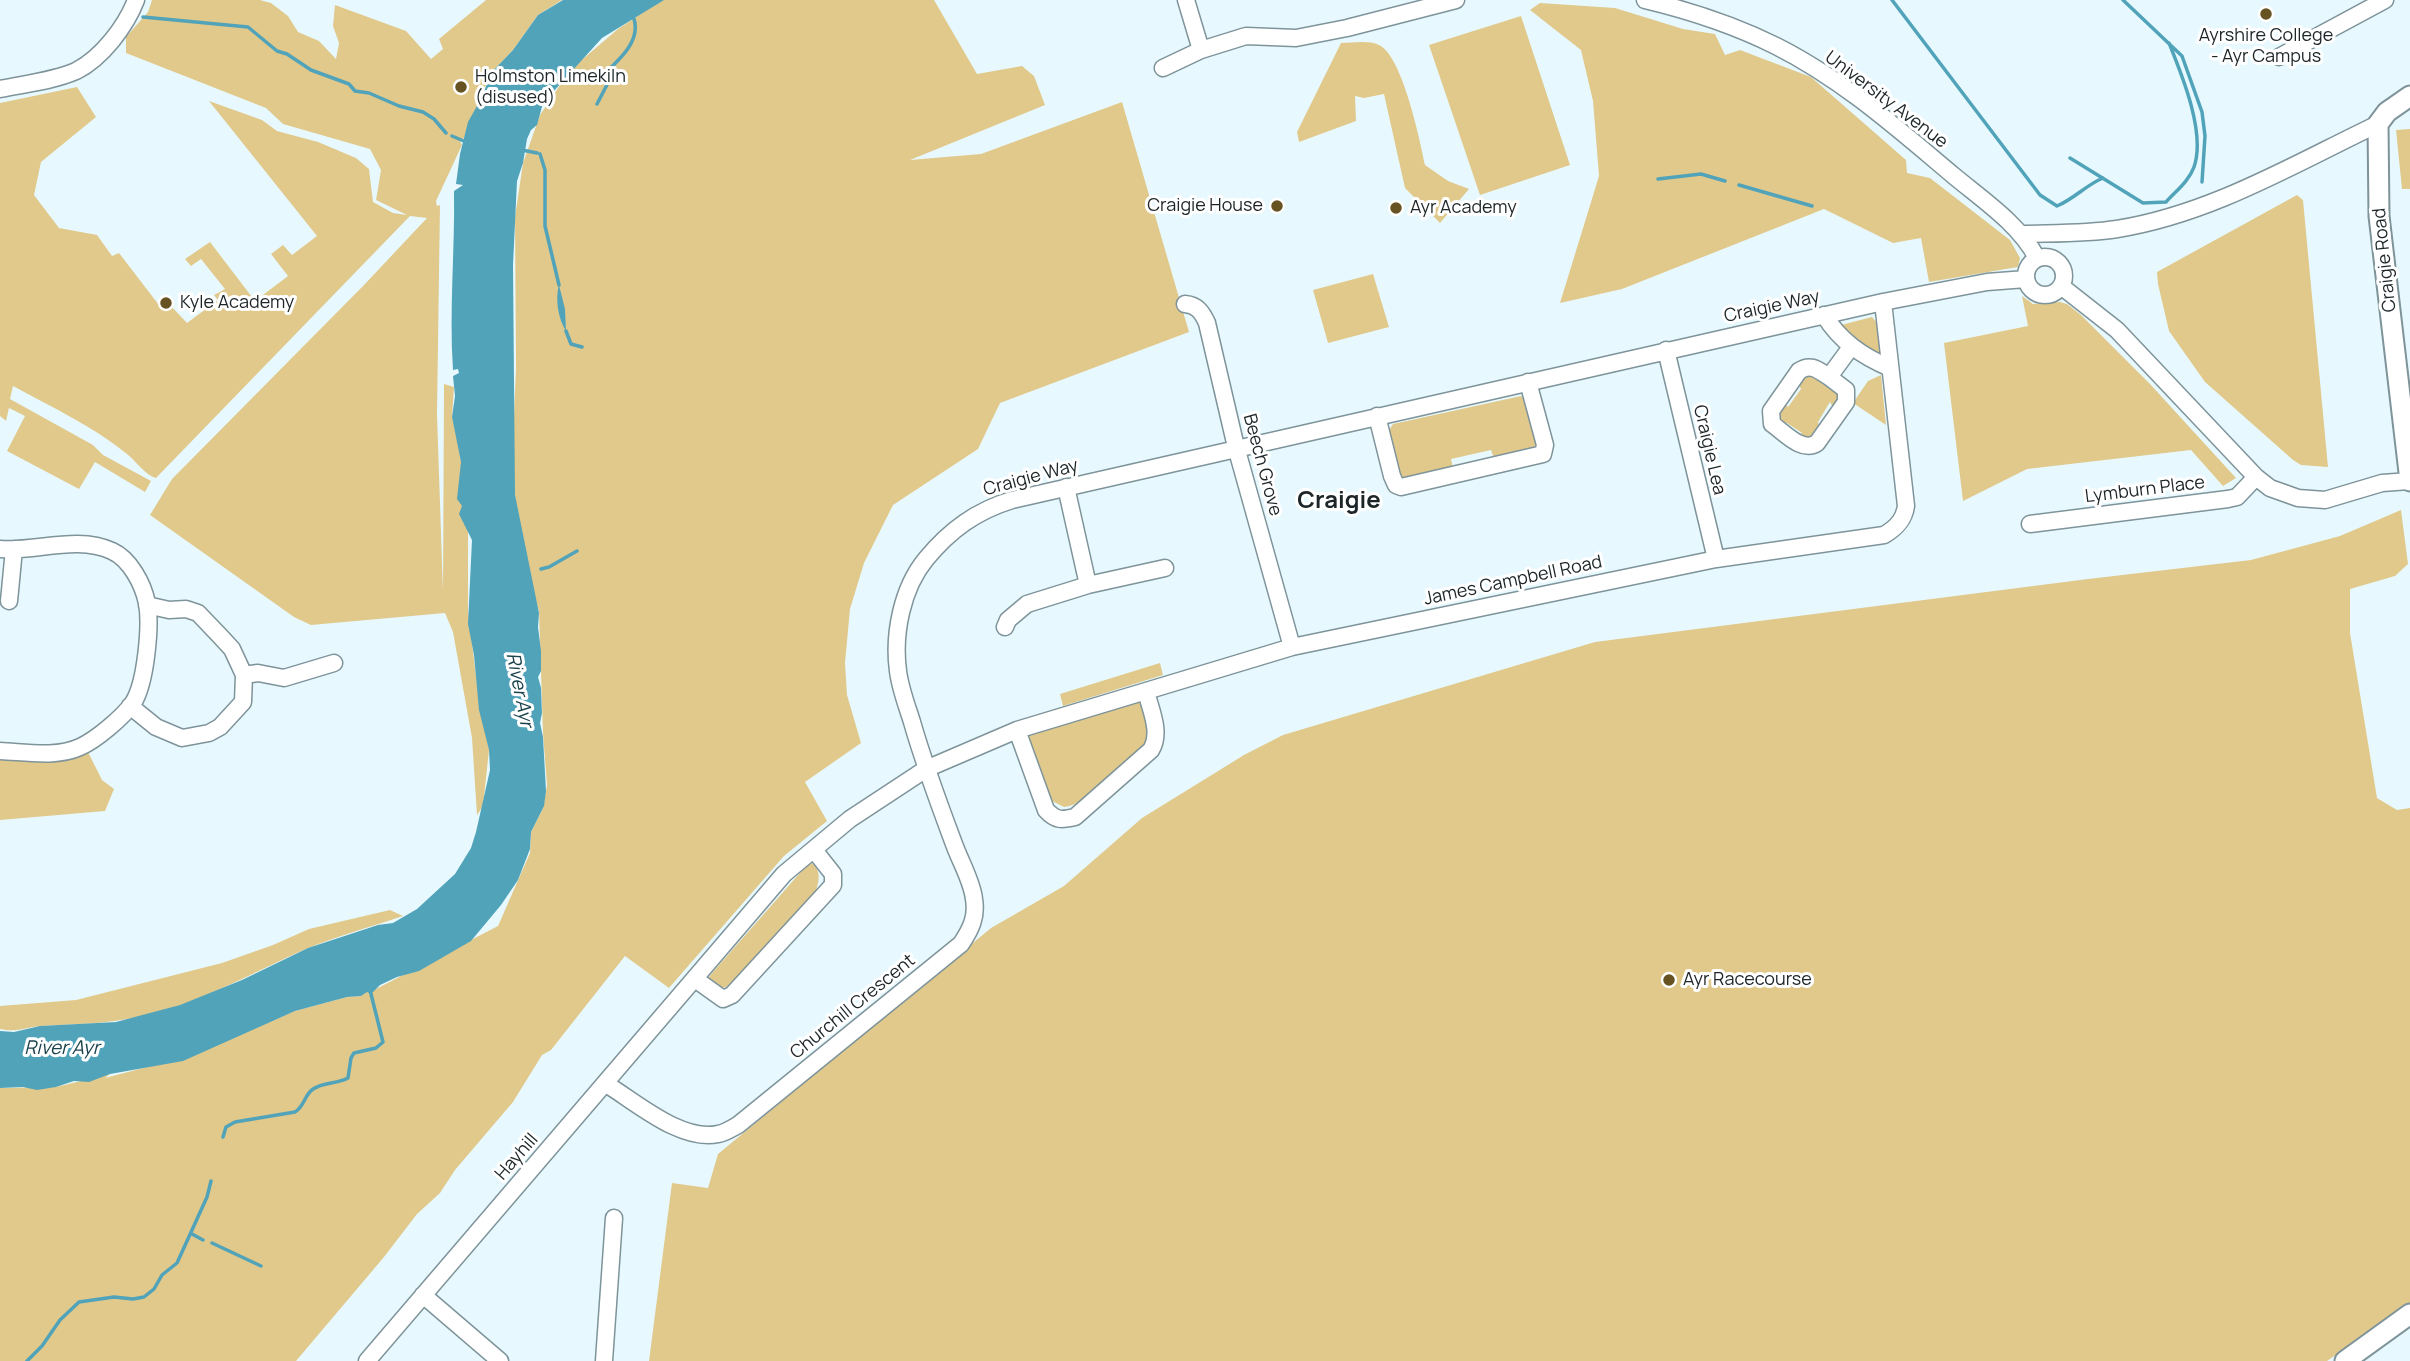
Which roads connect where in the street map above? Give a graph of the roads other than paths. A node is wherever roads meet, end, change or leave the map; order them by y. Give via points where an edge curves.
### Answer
1 (136, 0) edge
2 (1186, 0) edge
3 (1456, 0) edge
4 (1645, 0) edge
5 (2385, 0) edge
6 (1201, 50) junction
7 (2279, 57) dead end
8 (1163, 68) dead end
9 (0, 89) edge
10 (2410, 96) edge
11 (2378, 124) junction
12 (2022, 234) junction
13 (2037, 258) junction
14 (2026, 279) junction
15 (2061, 286) junction
16 (1883, 302) junction
17 (1185, 304) dead end
18 (1824, 315) junction
19 (1851, 347) junction
20 (1666, 350) junction
21 (1890, 368) junction
22 (1829, 377) junction
23 (1528, 382) junction
24 (1377, 416) junction
25 (1236, 447) junction
26 (2256, 477) junction
27 (2410, 481) edge
28 (1066, 487) junction
29 (2030, 524) dead end
30 (7, 549) edge
31 (1716, 559) junction
32 (1165, 568) dead end
33 (1088, 585) junction
34 (11, 603) edge
35 (147, 606) junction
36 (1005, 627) dead end
37 (1292, 647) junction
38 (324, 661) dead end
39 (244, 675) junction
40 (1146, 691) junction
41 (130, 706) junction
42 (1017, 730) junction
43 (0, 751) edge
44 (926, 769) junction
45 (814, 850) junction
46 (695, 979) junction
47 (606, 1084) junction
48 (614, 1218) dead end
49 (423, 1295) junction
50 (2410, 1314) edge
51 (2410, 1331) edge
52 (367, 1361) edge
53 (500, 1361) edge
54 (604, 1361) edge
55 (2345, 1361) edge
56 (2366, 1361) edge

1 - 9 street via 114,36 77,70
2 - 6 street
3 - 6 street via 1347,28 1296,38 1246,36
4 - 12 street, University Avenue via 1692,11 1749,33 1815,70 1863,101
5 - 7 street
6 - 8 street
10 - 11 main road via 2386,112
11 - 12 street via 2212,203 2119,229
11 - 27 main road, Craigie Road via 2379,216
12 - 13 street, University Avenue
13 - 14 street via 2027,269
13 - 15 street via 2049,257 2059,263 2064,274
14 - 15 street via 2041,295
14 - 16 street, Craigie Way
15 - 26 street via 2116,330
16 - 18 street, Craigie Way
16 - 21 street, James Campbell Road
17 - 25 street, Beech Grove via 1198,309 1206,323
18 - 19 street
18 - 20 street, Craigie Way
19 - 21 street
19 - 22 street
20 - 23 street, Craigie Way
20 - 31 street, Craigie Lea
21 - 31 street, James Campbell Road via 1906,506 1900,522 1884,535
22 - 22 street via 1846,390 1846,402 1817,443 1803,446 1772,424 1771,411 1799,371 1813,366
23 - 24 street, Craigie Way
23 - 24 street via 1545,445 1543,454 1401,486 1392,476
24 - 25 street, Craigie Way
25 - 28 street, Craigie Way
25 - 37 street, Beech Grove
26 - 27 street via 2298,499 2325,500 2382,482
26 - 29 street, Lymburn Place via 2237,497 2228,499
28 - 33 street
28 - 44 street, Craigie Way via 989,507 969,517 942,539 919,567 900,615 897,643 898,671
30 - 34 street
30 - 35 street via 81,544 116,552 142,587
31 - 37 street, James Campbell Road
32 - 33 street
33 - 36 street via 1027,604
35 - 39 street via 198,613 232,649
35 - 41 street via 144,677
37 - 40 street, James Campbell Road
38 - 39 street via 284,678
39 - 41 street via 243,702 209,733 182,738 156,727
40 - 42 street, James Campbell Road
40 - 42 street via 1156,743 1076,817 1061,820 1046,810
41 - 43 street via 83,746 69,751
42 - 44 street, James Campbell Road
44 - 45 street, Hayhill
44 - 47 street, Churchill Crescent via 974,898 974,925 961,944 738,1125 719,1134 684,1132
45 - 46 street, Hayhill via 784,874
45 - 46 street via 833,874 833,885 732,995 723,999
46 - 47 street, Hayhill
47 - 49 street, Hayhill
48 - 54 street
49 - 52 street, Hayhill
49 - 53 street
50 - 55 main road
51 - 56 main road

